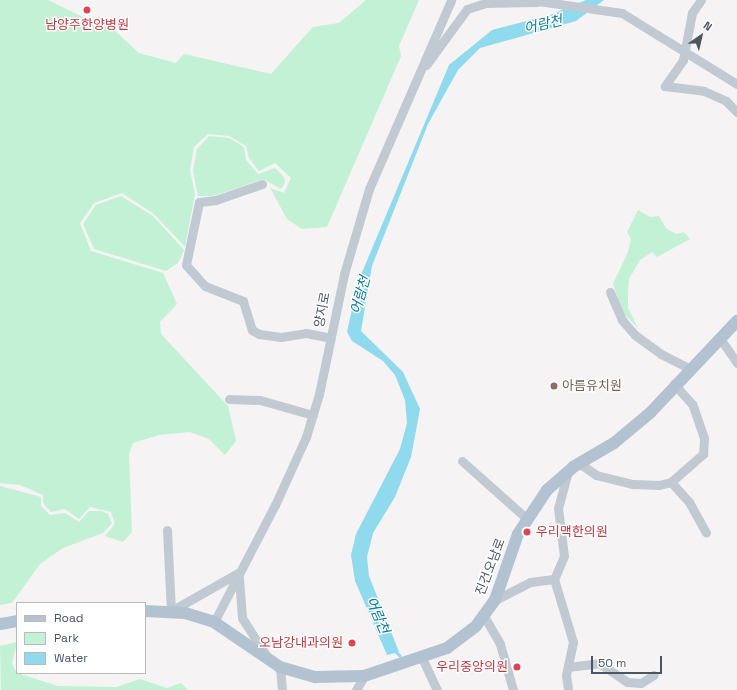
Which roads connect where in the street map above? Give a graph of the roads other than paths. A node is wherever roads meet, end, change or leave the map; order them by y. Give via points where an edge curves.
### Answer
1 (451, 0) edge
2 (531, 0) edge
3 (701, 0) edge
4 (538, 1) edge
5 (685, 49) junction
6 (419, 74) junction
7 (737, 84) edge
8 (737, 112) edge
9 (262, 184) dead end
10 (610, 292) dead end
11 (737, 321) edge
12 (719, 337) junction
13 (331, 338) junction
14 (737, 364) edge
15 (689, 368) junction
16 (674, 384) junction
17 (229, 399) dead end
18 (313, 414) junction
19 (462, 461) dead end
20 (579, 463) junction
21 (568, 471) junction
22 (671, 482) junction
23 (526, 518) junction
24 (167, 530) dead end
25 (706, 533) dead end
26 (239, 572) junction
27 (554, 579) junction
28 (495, 600) junction
29 (146, 611) edge
30 (170, 611) junction
31 (484, 616) junction
32 (16, 621) edge
33 (214, 622) junction
34 (0, 624) edge
35 (422, 658) junction
36 (269, 660) junction
37 (280, 667) junction
38 (568, 667) junction
39 (654, 675) dead end
40 (364, 676) junction
41 (282, 690) edge
42 (356, 690) edge
43 (437, 690) edge
44 (513, 690) edge
45 (568, 690) edge

1 - 6 street, 양지로
2 - 4 street
3 - 5 street via 692,13
4 - 5 street via 622,13
4 - 6 street via 485,3 467,9
5 - 7 street
5 - 8 street via 682,60 665,86 704,91 726,101
6 - 13 street, 양지로 via 369,189 344,274
9 - 13 street via 216,200 199,202 186,265 205,286 243,301 252,330 259,334 281,337 306,333
10 - 15 street via 622,320 635,334 660,354
11 - 12 main road, 진건오남로
12 - 14 street
12 - 15 main road, 진건오남로
13 - 18 street, 양지로
15 - 16 main road, 진건오남로
16 - 20 main road, 진건오남로 via 650,413 614,443
16 - 22 street via 692,404 704,438 703,454
17 - 18 street via 260,400
18 - 26 street, 양지로 via 275,505
19 - 23 street
20 - 21 main road, 진건오남로
20 - 22 street via 596,475 633,484 659,485
21 - 23 main road, 진건오남로
21 - 27 street via 558,508 564,556
22 - 25 street via 690,502
23 - 28 main road, 진건오남로
24 - 30 street
26 - 30 street
26 - 33 street, 양지로
26 - 36 street via 238,596 242,618
27 - 28 street via 530,582
27 - 38 street via 573,642
28 - 31 main road, 진건오남로
29 - 30 main road, 진건오남로
30 - 33 main road, 진건오남로
31 - 35 main road, 진건오남로 via 457,642
31 - 44 street via 500,644
32 - 34 main road
33 - 36 main road, 진건오남로
35 - 40 main road, 진건오남로
35 - 43 street
36 - 37 main road, 진건오남로
37 - 40 main road, 진건오남로 via 316,677
37 - 41 street
38 - 39 street via 599,663 627,682 641,683
38 - 45 street
40 - 42 street

